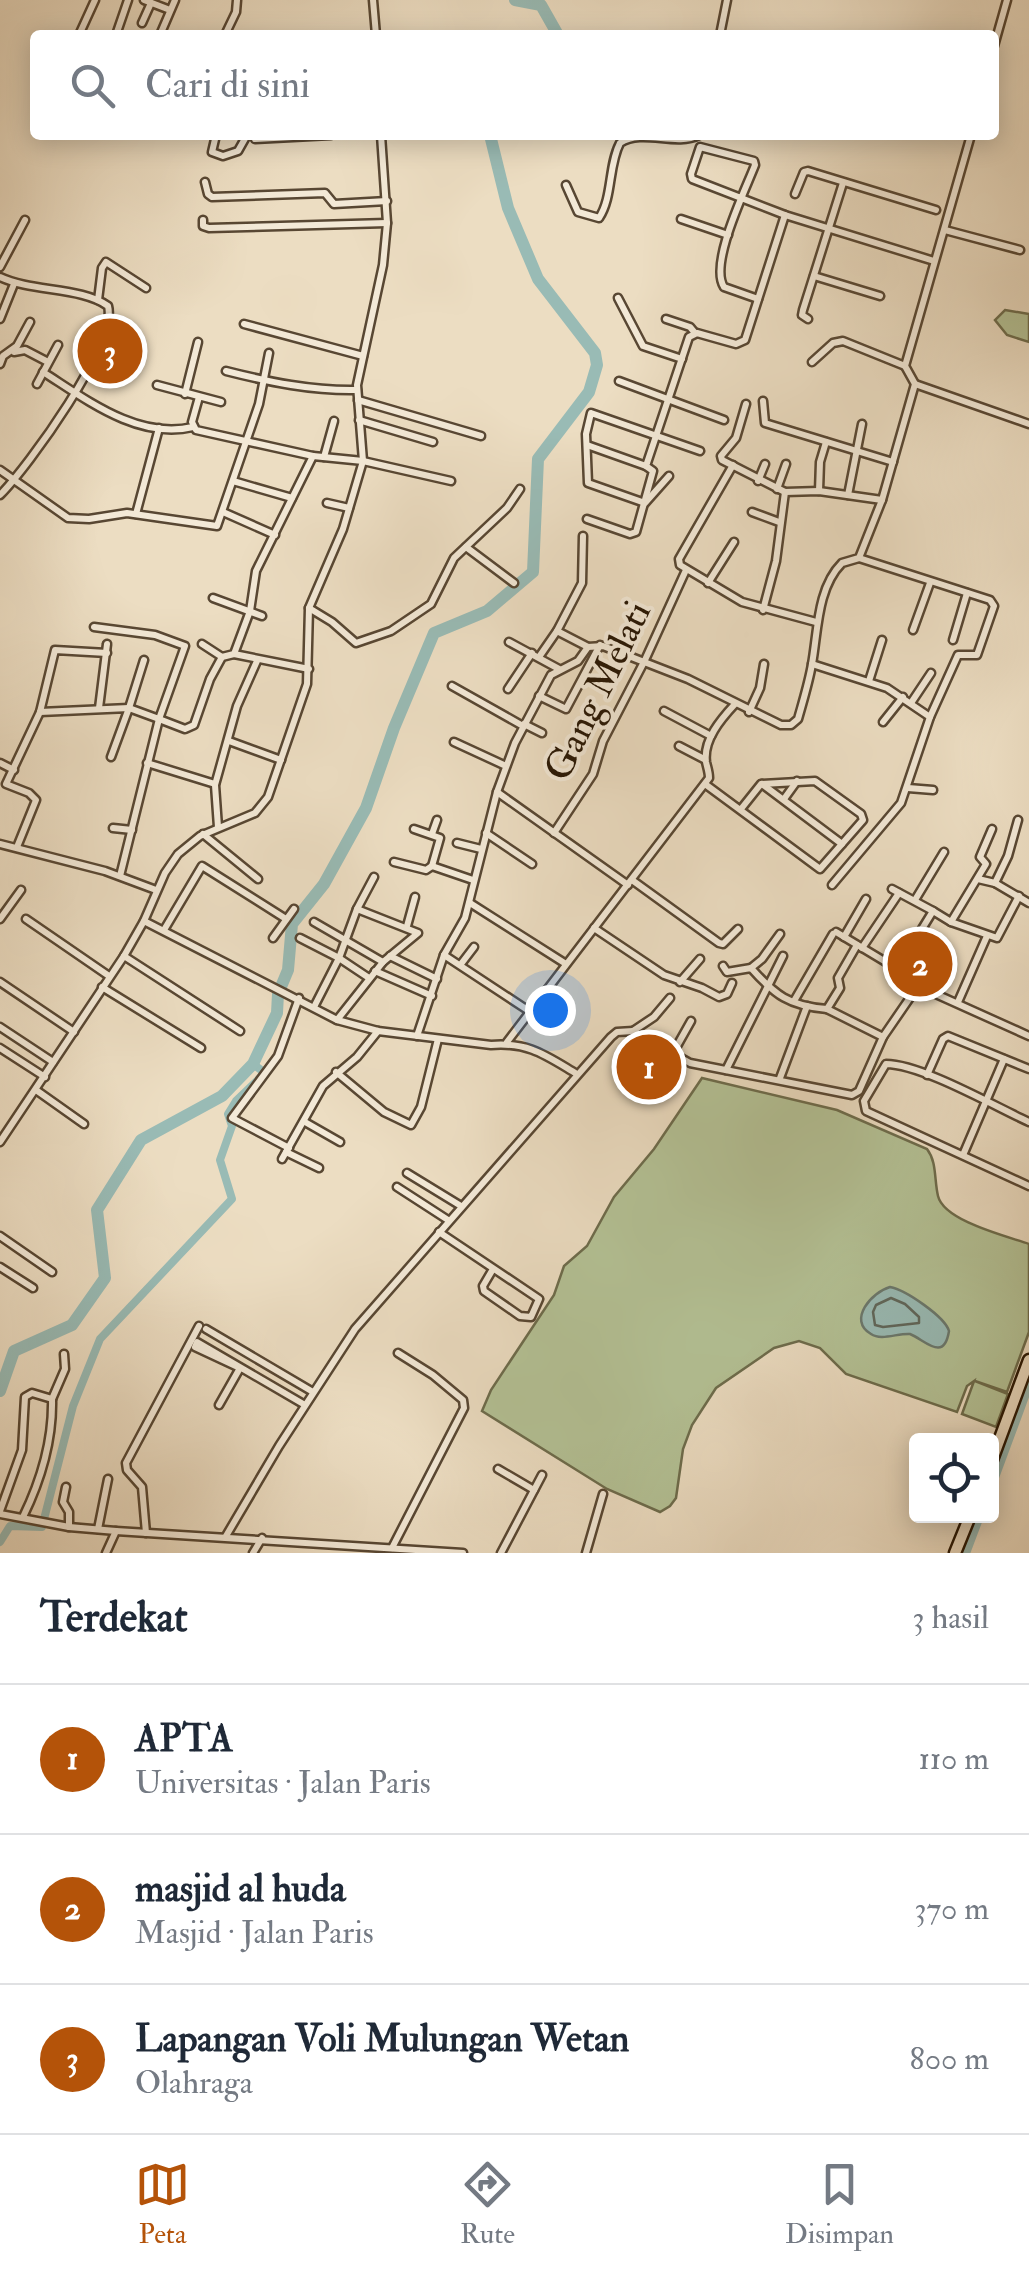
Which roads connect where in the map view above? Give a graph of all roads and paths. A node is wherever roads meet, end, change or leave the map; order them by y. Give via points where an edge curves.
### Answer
1 (95, 0) edge
2 (128, 0) edge
3 (175, 0) edge
4 (237, 0) edge
5 (374, 0) edge
6 (727, 0) edge
7 (1007, 0) edge
8 (147, 2) edge
9 (170, 10) junction
10 (142, 22) dead end
11 (81, 30) edge
12 (118, 30) edge
13 (162, 30) edge
14 (227, 30) edge
15 (376, 30) edge
16 (721, 30) edge
17 (999, 30) edge
18 (215, 140) edge
19 (248, 140) edge
20 (381, 140) edge
21 (627, 140) edge
22 (969, 140) edge
23 (205, 182) dead end
24 (843, 183) junction
25 (566, 185) dead end
26 (795, 194) dead end
27 (742, 199) junction
28 (387, 201) junction
29 (936, 210) dead end
30 (785, 215) junction
31 (681, 219) dead end
32 (25, 220) dead end
33 (202, 220) dead end
34 (387, 223) junction
35 (827, 229) junction
36 (946, 230) junction
37 (728, 234) junction
38 (1020, 250) dead end
39 (934, 261) junction
40 (0, 267) edge
41 (814, 276) junction
42 (0, 277) edge
43 (14, 284) junction
44 (146, 288) dead end
45 (880, 296) dead end
46 (618, 298) dead end
47 (758, 299) junction
48 (98, 300) junction
49 (0, 319) edge
50 (666, 319) dead end
51 (808, 319) dead end
52 (30, 322) dead end
53 (244, 324) dead end
54 (695, 333) junction
55 (198, 342) dead end
56 (58, 345) dead end
57 (13, 352) junction
58 (268, 353) dead end
59 (363, 356) junction
60 (1, 359) edge
61 (682, 359) junction
62 (49, 362) junction
63 (812, 362) dead end
64 (904, 366) junction
65 (226, 371) dead end
66 (44, 372) junction
67 (264, 381) junction
68 (619, 381) dead end
69 (37, 384) dead end
70 (915, 384) junction
71 (157, 385) dead end
72 (357, 390) junction
73 (76, 392) junction
74 (185, 394) junction
75 (200, 397) junction
76 (358, 400) junction
77 (668, 400) junction
78 (763, 401) dead end
79 (221, 402) dead end
80 (746, 404) dead end
81 (359, 420) junction
82 (724, 420) dead end
83 (334, 421) dead end
84 (862, 424) dead end
85 (1029, 424) edge
86 (159, 428) junction
87 (194, 428) junction
88 (468, 432) junction
89 (480, 436) dead end
90 (656, 436) junction
91 (246, 440) junction
92 (433, 442) dead end
93 (466, 442) dead end
94 (826, 442) junction
95 (587, 445) junction
96 (857, 450) junction
97 (700, 451) dead end
98 (313, 456) junction
99 (324, 457) junction
100 (363, 461) junction
101 (894, 462) junction
102 (765, 464) dead end
103 (786, 464) dead end
104 (733, 465) junction
105 (650, 468) junction
106 (0, 470) edge
107 (15, 480) junction
108 (451, 480) dead end
109 (233, 481) junction
110 (758, 481) junction
111 (520, 489) dead end
112 (781, 491) junction
113 (819, 491) junction
114 (0, 495) edge
115 (848, 495) junction
116 (292, 498) junction
117 (882, 500) junction
118 (328, 503) dead end
119 (646, 503) junction
120 (349, 508) junction
121 (224, 512) junction
122 (752, 512) dead end
123 (136, 514) junction
124 (587, 519) dead end
125 (779, 522) junction
126 (274, 535) junction
127 (583, 536) dead end
128 (734, 542) dead end
129 (466, 547) junction
130 (859, 558) junction
131 (686, 570) junction
132 (514, 583) dead end
133 (708, 583) junction
134 (930, 583) junction
135 (968, 593) junction
136 (213, 598) dead end
137 (309, 608) junction
138 (763, 610) junction
139 (250, 611) junction
140 (262, 616) dead end
141 (816, 622) junction
142 (94, 627) dead end
143 (914, 630) dead end
144 (557, 631) junction
145 (882, 640) dead end
146 (953, 640) dead end
147 (509, 642) dead end
148 (202, 644) dead end
149 (600, 646) junction
150 (588, 647) junction
151 (234, 654) junction
152 (535, 655) junction
153 (222, 657) junction
154 (144, 660) dead end
155 (645, 660) junction
156 (257, 661) junction
157 (764, 664) dead end
158 (812, 664) junction
159 (309, 669) junction
160 (559, 669) junction
161 (931, 673) dead end
162 (869, 681) junction
163 (452, 686) dead end
164 (508, 688) dead end
165 (540, 696) junction
166 (903, 698) junction
167 (912, 703) junction
168 (735, 704) junction
169 (99, 708) junction
170 (128, 708) junction
171 (664, 711) dead end
172 (40, 712) junction
173 (749, 712) junction
174 (930, 718) junction
175 (158, 719) junction
176 (883, 722) dead end
177 (524, 725) junction
178 (542, 733) dead end
179 (711, 736) junction
180 (228, 742) junction
181 (454, 742) dead end
182 (679, 746) dead end
183 (111, 756) dead end
184 (705, 759) junction
185 (281, 760) junction
186 (0, 763) edge
187 (147, 763) junction
188 (506, 766) junction
189 (14, 770) junction
190 (798, 781) junction
191 (3, 784) edge
192 (216, 784) junction
193 (704, 784) junction
194 (761, 784) junction
195 (908, 788) junction
196 (932, 790) dead end
197 (497, 792) junction
198 (784, 799) junction
199 (741, 809) junction
200 (437, 820) dead end
201 (1018, 820) dead end
202 (218, 827) junction
203 (113, 828) dead end
204 (414, 828) dead end
205 (132, 830) junction
206 (992, 830) dead end
207 (486, 833) junction
208 (554, 833) junction
209 (204, 834) junction
210 (432, 834) junction
211 (456, 842) dead end
212 (842, 844) junction
213 (1, 846) edge
214 (17, 847) junction
215 (481, 849) junction
216 (944, 852) dead end
217 (394, 862) dead end
218 (532, 864) dead end
219 (432, 866) junction
220 (120, 876) junction
221 (374, 877) dead end
222 (258, 879) dead end
223 (978, 879) junction
224 (473, 880) junction
225 (994, 882) junction
226 (630, 883) junction
227 (832, 886) dead end
228 (21, 890) dead end
229 (156, 890) junction
230 (1019, 896) junction
231 (415, 897) dead end
232 (866, 899) dead end
233 (916, 900) junction
234 (470, 903) junction
235 (1029, 903) edge
236 (294, 909) dead end
237 (357, 909) junction
238 (932, 911) junction
239 (0, 919) edge
240 (26, 919) dead end
241 (286, 920) junction
242 (144, 921) junction
243 (314, 922) dead end
244 (952, 922) junction
245 (407, 926) junction
246 (594, 928) junction
247 (738, 929) dead end
248 (164, 930) junction
249 (780, 934) dead end
250 (987, 936) junction
251 (844, 937) junction
252 (273, 938) dead end
253 (300, 938) dead end
254 (344, 939) junction
255 (860, 946) junction
256 (474, 947) dead end
257 (444, 955) junction
258 (124, 956) junction
259 (783, 956) dead end
260 (339, 958) junction
261 (386, 959) junction
262 (700, 959) dead end
263 (462, 964) junction
264 (566, 964) junction
265 (723, 966) dead end
266 (751, 968) junction
267 (898, 968) junction
268 (374, 971) junction
269 (109, 976) junction
270 (369, 978) junction
271 (436, 979) junction
272 (0, 982) edge
273 (680, 982) junction
274 (732, 982) dead end
275 (918, 986) junction
276 (102, 987) junction
277 (768, 989) junction
278 (432, 996) junction
279 (299, 998) junction
280 (670, 998) dead end
281 (794, 1001) junction
282 (958, 1002) junction
283 (807, 1006) junction
284 (314, 1007) junction
285 (827, 1009) junction
286 (529, 1012) junction
287 (336, 1020) junction
288 (692, 1021) dead end
289 (0, 1026) edge
290 (240, 1031) dead end
291 (378, 1031) junction
292 (633, 1031) junction
293 (74, 1032) junction
294 (417, 1036) junction
295 (1029, 1036) edge
296 (884, 1037) junction
297 (438, 1038) junction
298 (507, 1042) junction
299 (0, 1048) edge
300 (201, 1048) dead end
301 (673, 1053) junction
302 (1004, 1059) junction
303 (54, 1062) junction
304 (1029, 1069) edge
305 (726, 1070) junction
306 (336, 1072) junction
307 (576, 1074) junction
308 (927, 1075) junction
309 (44, 1078) junction
310 (780, 1078) junction
311 (36, 1090) junction
312 (987, 1103) junction
313 (305, 1122) junction
314 (1029, 1122) edge
315 (84, 1124) dead end
316 (0, 1142) edge
317 (340, 1142) dead end
318 (286, 1153) junction
319 (963, 1154) junction
320 (319, 1168) dead end
321 (407, 1173) dead end
322 (1029, 1186) edge
323 (397, 1187) dead end
324 (461, 1206) junction
325 (448, 1220) junction
326 (439, 1232) junction
327 (0, 1236) edge
328 (0, 1267) edge
329 (494, 1269) junction
330 (52, 1272) dead end
331 (33, 1288) dead end
332 (398, 1353) dead end
333 (64, 1354) dead end
334 (1029, 1360) edge
335 (240, 1368) junction
336 (313, 1392) junction
337 (52, 1400) junction
338 (219, 1405) dead end
339 (305, 1405) junction
340 (999, 1441) edge
341 (498, 1469) dead end
342 (542, 1475) dead end
343 (108, 1479) dead end
344 (66, 1487) dead end
345 (534, 1490) junction
346 (603, 1494) dead end
347 (0, 1513) edge
348 (23, 1518) junction
349 (967, 1523) edge
350 (69, 1527) junction
351 (98, 1528) junction
352 (116, 1531) junction
353 (146, 1532) junction
354 (226, 1536) junction
355 (262, 1538) junction
356 (339, 1544) junction
357 (392, 1548) junction
358 (378, 1550) edge
359 (422, 1551) edge
360 (106, 1553) edge
361 (252, 1553) edge
362 (335, 1553) edge
363 (459, 1553) edge
364 (501, 1553) edge
365 (586, 1553) edge
366 (955, 1553) edge

1 - 11 street
2 - 12 street
3 - 9 street
4 - 14 street
5 - 15 street
6 - 16 street
7 - 17 street
8 - 9 street
8 - 10 street
9 - 13 street
18 - 19 street via 212,152 223,156
20 - 28 street
21 - 25 street via 613,160 599,218 578,212
22 - 36 street
23 - 28 street via 212,196 325,193 334,204
24 - 26 street via 805,171
24 - 29 street
24 - 35 street
27 - 27 street via 692,180 700,147 754,161
27 - 30 street
27 - 37 street
28 - 34 street
30 - 35 street
30 - 47 street
31 - 37 street
32 - 40 street
33 - 34 street via 209,228
34 - 59 street
35 - 39 street
35 - 41 street
36 - 38 street
36 - 39 street
37 - 47 street via 720,282
39 - 64 street
41 - 45 street
41 - 51 street via 802,310
42 - 43 street
43 - 48 street
43 - 49 street
44 - 48 street via 106,262
46 - 61 street via 643,346
47 - 54 street via 741,344
48 - 73 street via 108,306 110,322
50 - 54 street
52 - 57 street
53 - 59 street
54 - 61 street
55 - 74 street
56 - 62 street
57 - 60 street
57 - 62 street via 25,350
58 - 67 street
59 - 72 street
61 - 77 street
62 - 66 street
63 - 64 street via 843,341
64 - 70 street
65 - 67 street
66 - 69 street
66 - 73 street
67 - 72 street
67 - 91 street
68 - 77 street
70 - 85 street
70 - 101 street
71 - 74 street
72 - 76 street
73 - 86 street via 110,414
73 - 107 street
74 - 75 street
75 - 79 street
75 - 87 street
76 - 81 street
76 - 88 street
77 - 82 street
77 - 90 street
78 - 94 street via 765,423
80 - 104 street via 736,438 721,458
81 - 92 street
81 - 100 street
83 - 99 street
84 - 96 street
86 - 87 street
86 - 123 street
87 - 91 street
88 - 89 street
88 - 93 street
90 - 95 street via 593,412
90 - 97 street
90 - 105 street
91 - 98 street
91 - 109 street
94 - 96 street
94 - 113 street
95 - 105 street
95 - 119 street via 588,483
96 - 101 street
96 - 115 street
98 - 99 street
98 - 116 street
99 - 100 street
100 - 108 street
100 - 120 street
101 - 117 street
102 - 110 street
103 - 112 street
104 - 110 street
104 - 131 street, Gang Melati via 678,558
105 - 119 street
105 - 119 street via 672,477
106 - 107 street
107 - 114 street
107 - 123 street via 68,518
109 - 116 street
109 - 121 street
110 - 112 street
111 - 129 street
112 - 113 street
112 - 125 street
113 - 115 street
115 - 117 street
116 - 126 street
117 - 130 street
118 - 120 street
119 - 124 street via 633,534
120 - 137 street
121 - 123 street via 214,528
121 - 126 street
122 - 125 street
125 - 138 street
126 - 139 street via 256,571
127 - 144 street via 582,583
128 - 133 street
129 - 132 street
129 - 137 street via 444,572 431,604 381,636 356,643
130 - 134 street
130 - 141 street via 837,568
131 - 133 street
131 - 155 street, Gang Melati
133 - 138 street
134 - 135 street
134 - 143 street
135 - 146 street
135 - 174 street via 990,600 994,609 977,655 958,655
136 - 139 street
137 - 159 street
138 - 141 street
139 - 140 street
139 - 151 street
141 - 158 street
142 - 175 street via 186,646
144 - 150 street
144 - 152 street
145 - 162 street
147 - 152 street
148 - 153 street
149 - 150 street
149 - 155 street
149 - 165 street via 566,709
150 - 160 street via 578,661
151 - 153 street
151 - 156 street
152 - 160 street
152 - 164 street
153 - 175 street via 192,727
154 - 170 street
155 - 168 street
155 - 208 street, Gang Melati via 602,741 594,774
156 - 159 street
156 - 180 street
157 - 173 street
158 - 162 street
158 - 173 street via 795,723 781,725
159 - 185 street
160 - 165 street
161 - 167 street
162 - 166 street
163 - 177 street
165 - 177 street
166 - 167 street
166 - 176 street
167 - 174 street
168 - 173 street
168 - 179 street
169 - 170 street
169 - 172 street
169 - 172 street via 107,648 56,650
170 - 175 street
170 - 183 street
171 - 179 street
172 - 189 street
174 - 195 street
175 - 187 street
177 - 178 street
177 - 188 street
179 - 184 street
180 - 185 street
180 - 192 street
181 - 188 street
182 - 184 street
184 - 193 street via 711,774
185 - 202 street via 268,797 254,813
186 - 189 street
187 - 192 street
187 - 205 street
188 - 197 street
189 - 191 street
190 - 194 street
190 - 198 street
190 - 212 street via 820,783 861,814
191 - 214 street via 36,800
192 - 202 street
193 - 199 street
193 - 226 street
194 - 198 street
194 - 199 street
195 - 196 street
195 - 227 street
197 - 207 street
197 - 208 street
198 - 212 street
199 - 212 street via 816,867 824,867
200 - 210 street
201 - 225 street
202 - 209 street
203 - 205 street
204 - 210 street
205 - 220 street
206 - 223 street
207 - 215 street
207 - 218 street
208 - 226 street
209 - 222 street
209 - 229 street via 178,854
210 - 219 street via 440,839
211 - 215 street
213 - 214 street
214 - 220 street
215 - 224 street
216 - 233 street
217 - 219 street
219 - 224 street
220 - 229 street
221 - 237 street
223 - 225 street
223 - 244 street
224 - 234 street
225 - 230 street
226 - 246 street
226 - 247 street via 719,943
228 - 239 street
229 - 242 street
230 - 235 street
230 - 250 street via 1002,932
231 - 245 street
232 - 251 street
233 - 238 street
233 - 255 street via 896,891
234 - 257 street
234 - 264 street
236 - 241 street
237 - 245 street
237 - 254 street
238 - 244 street
238 - 267 street
240 - 269 street
241 - 248 street via 202,866
241 - 252 street
242 - 248 street
242 - 258 street
243 - 254 street
244 - 250 street
245 - 261 street via 417,934
246 - 264 street
246 - 273 street
248 - 279 street
249 - 266 street
250 - 282 street
251 - 255 street
251 - 281 street via 834,933
253 - 260 street
254 - 260 street
254 - 261 street
255 - 267 street
255 - 285 street
256 - 263 street
257 - 263 street
257 - 271 street
258 - 269 street
258 - 290 street
259 - 277 street
260 - 270 street
260 - 284 street
261 - 268 street
261 - 271 street
262 - 273 street
263 - 286 street
264 - 286 street
265 - 266 street via 728,972
266 - 277 street
267 - 275 street
268 - 270 street
268 - 278 street
269 - 276 street
270 - 287 street
271 - 278 street
272 - 293 street
273 - 274 street via 719,997
275 - 282 street
275 - 296 street
276 - 293 street
276 - 300 street
277 - 281 street
277 - 305 street
278 - 294 street
279 - 284 street
279 - 318 street via 278,1056 232,1118
280 - 292 street
281 - 283 street
282 - 295 street
283 - 285 street
283 - 310 street
284 - 287 street
285 - 296 street
286 - 298 street
287 - 291 street
288 - 301 street
289 - 303 street
291 - 294 street
291 - 306 street
292 - 301 street
292 - 307 street via 617,1032
293 - 303 street
294 - 297 street
296 - 310 street via 852,1095
297 - 298 street
297 - 306 street via 414,1124 384,1112
298 - 307 street
299 - 309 street
301 - 305 street
302 - 304 street
302 - 308 street via 946,1036
302 - 312 street
303 - 309 street
305 - 310 street
306 - 313 street
307 - 324 street
308 - 312 street
308 - 319 street via 886,1064 864,1101 866,1111
309 - 311 street
311 - 315 street
311 - 316 street
312 - 314 street
312 - 319 street
313 - 317 street
313 - 318 street
318 - 320 street
319 - 322 street
321 - 324 street
323 - 325 street
324 - 325 street
325 - 326 street
326 - 329 street
326 - 336 street via 355,1329
327 - 330 street
328 - 331 street
329 - 329 street via 539,1299 530,1317 484,1291
332 - 357 street via 463,1400 464,1408
333 - 337 street
334 - 340 main road
335 - 335 street via 197,1342 194,1347
335 - 338 street
335 - 339 street
336 - 339 street
336 - 353 street via 203,1328 126,1463 142,1487
337 - 347 street via 26,1397 22,1450
337 - 348 street via 51,1442
339 - 354 street
341 - 345 street
342 - 345 street
343 - 351 street
344 - 350 street
345 - 364 street
346 - 365 street
347 - 348 street
348 - 350 street
349 - 366 main road
350 - 351 street
351 - 352 street
352 - 353 street
352 - 360 street
353 - 354 street
354 - 355 street
355 - 356 street
355 - 361 street
356 - 358 street
356 - 362 street
357 - 358 street
357 - 359 street
359 - 363 street

